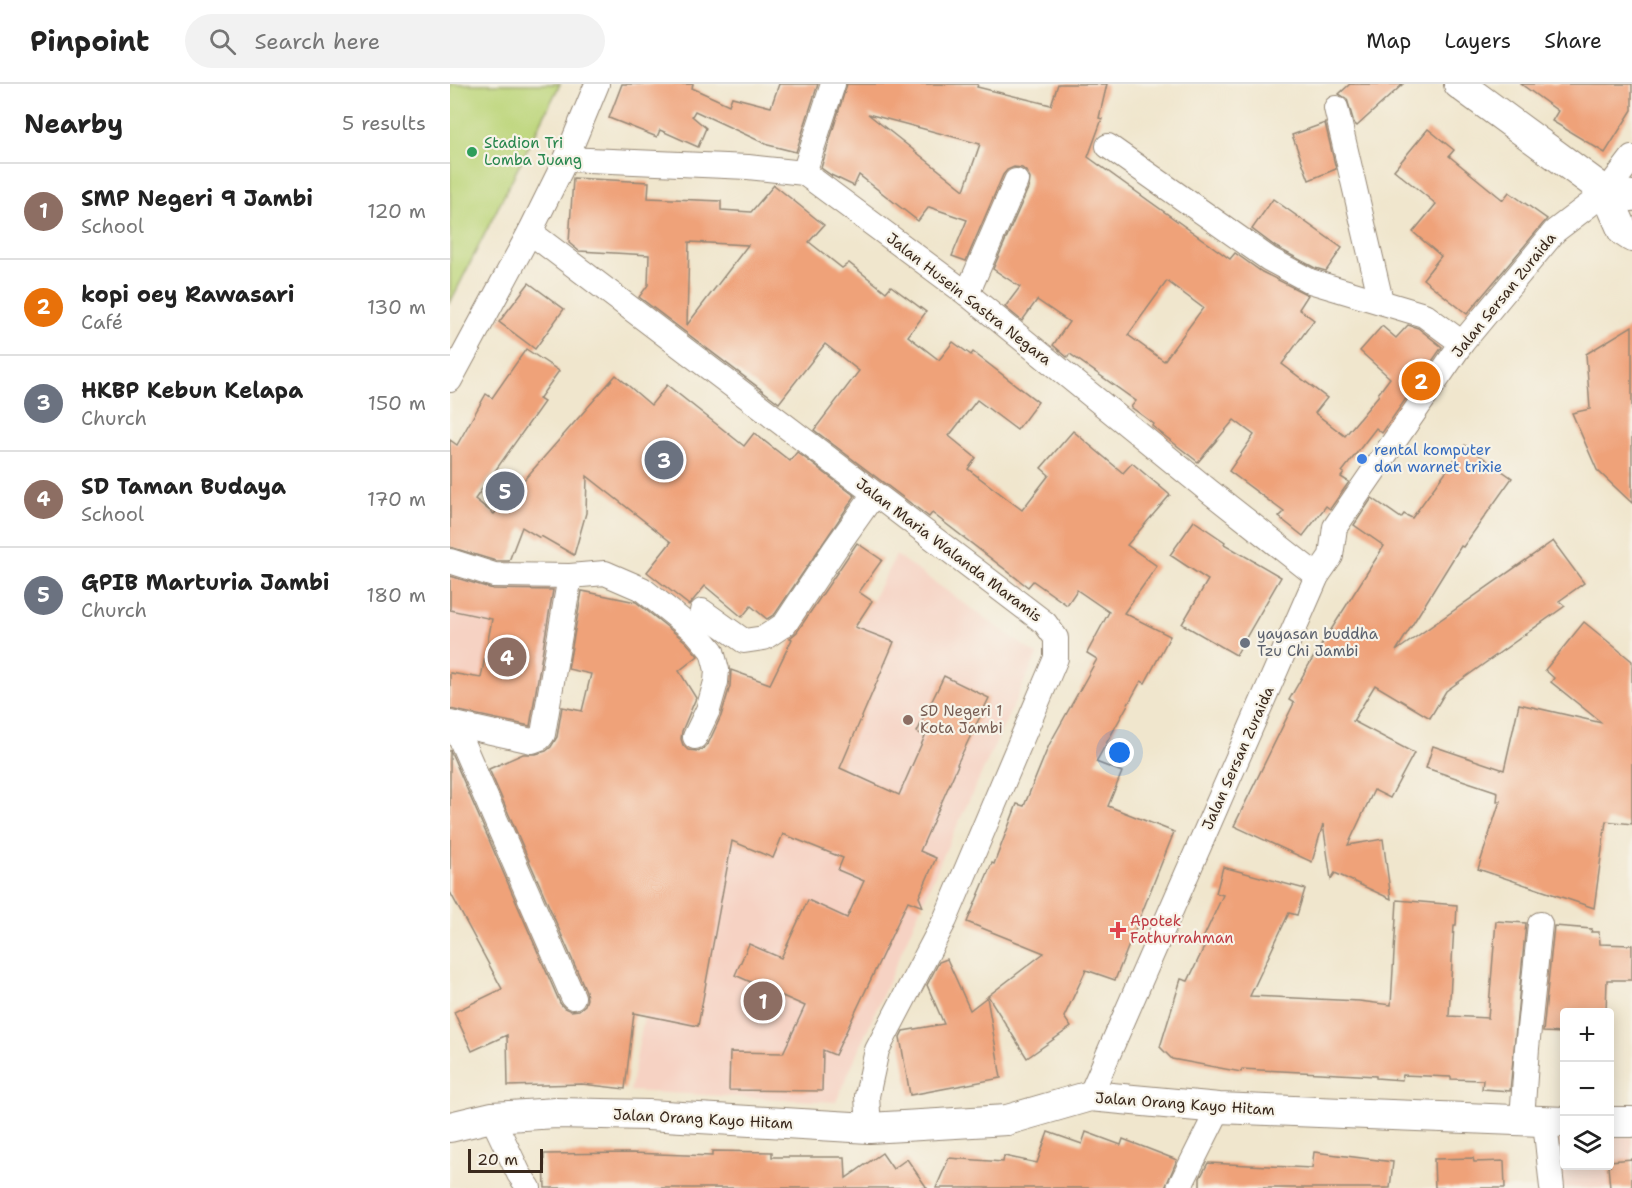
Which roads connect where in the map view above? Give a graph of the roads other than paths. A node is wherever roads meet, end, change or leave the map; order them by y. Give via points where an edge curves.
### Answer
1 (597, 84) edge
2 (833, 84) edge
3 (1459, 84) edge
4 (1336, 108) dead end
5 (1108, 146) dead end
6 (1632, 158) edge
7 (566, 159) junction
8 (804, 173) junction
9 (1016, 181) dead end
10 (1619, 194) edge
11 (530, 232) junction
12 (1632, 237) edge
13 (967, 294) junction
14 (1381, 301) junction
15 (1462, 343) junction
16 (450, 380) edge
17 (874, 494) junction
18 (450, 561) edge
19 (570, 576) junction
20 (1317, 576) junction
21 (702, 611) dead end
22 (452, 723) edge
23 (695, 737) dead end
24 (1540, 924) dead end
25 (573, 997) dead end
26 (1090, 1096) junction
27 (1220, 1108) junction
28 (492, 1117) junction
29 (1544, 1121) edge
30 (1614, 1122) edge
31 (1632, 1122) edge
32 (450, 1127) edge
33 (869, 1128) junction
34 (529, 1188) edge
35 (1179, 1188) edge
36 (1552, 1188) edge

1 - 7 street
2 - 8 street
3 - 10 main road
4 - 14 street
5 - 14 street via 1269,259 1310,281
6 - 10 street, Jalan Sersan Zuraida
7 - 8 street
7 - 11 street
8 - 13 street, Jalan Husein Sastra Negara
9 - 13 street
10 - 12 main road via 1623,231
10 - 15 street, Jalan Sersan Zuraida via 1555,231
11 - 16 street
11 - 17 street, Jalan Maria Walanda Maramis
13 - 20 street, Jalan Husein Sastra Negara
14 - 15 street via 1424,315
15 - 20 street, Jalan Sersan Zuraida via 1335,527 1331,556
17 - 21 street via 785,624 764,638 744,641
17 - 33 street, Jalan Maria Walanda Maramis via 1046,622 1056,638 1056,658 945,920 877,1050 867,1096
18 - 19 street via 494,575
19 - 22 street via 540,738 532,741
19 - 23 street via 605,573 642,589 696,632 712,651 716,682
20 - 26 street, Jalan Sersan Zuraida
22 - 25 street
24 - 29 street via 1527,1048
26 - 27 main road, Jalan Orang Kayo Hitam
26 - 33 main road, Jalan Orang Kayo Hitam via 1007,1120
27 - 29 main road, Jalan Orang Kayo Hitam
27 - 35 street
28 - 32 main road, Jalan Orang Kayo Hitam
28 - 33 main road, Jalan Orang Kayo Hitam via 556,1113 648,1115
28 - 34 street
29 - 36 street
30 - 31 main road

